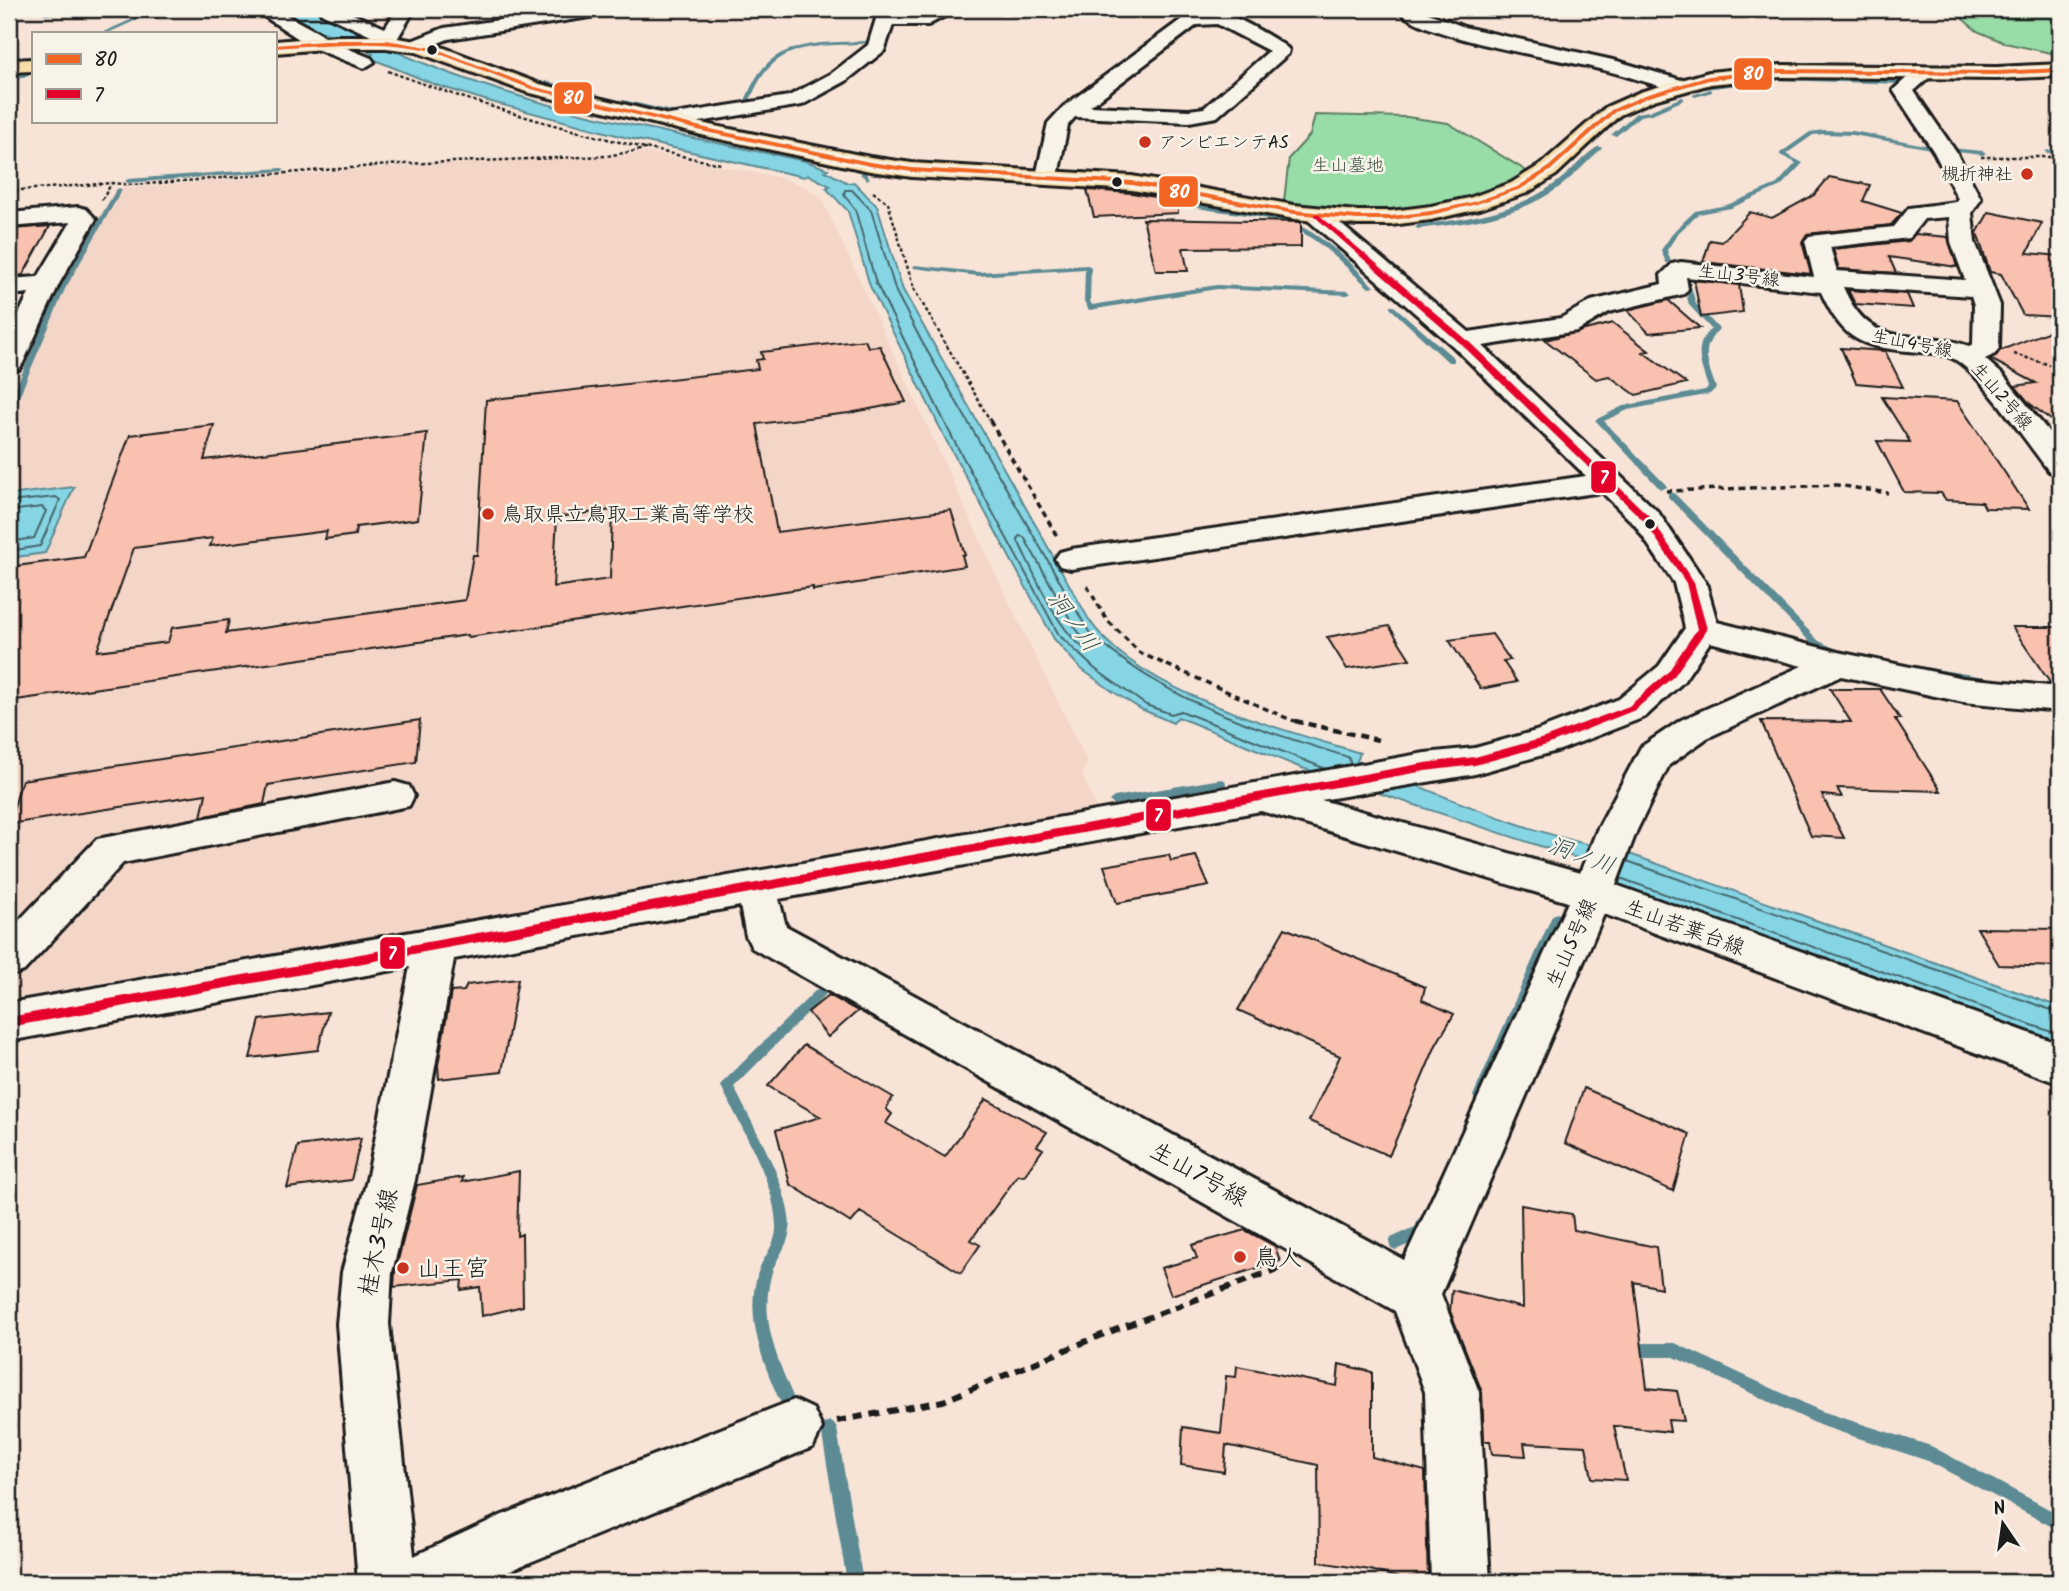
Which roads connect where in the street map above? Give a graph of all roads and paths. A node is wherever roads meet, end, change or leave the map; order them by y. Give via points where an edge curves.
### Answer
1 (262, 9) edge
2 (327, 9) edge
3 (598, 9) edge
4 (949, 9) edge
5 (1202, 9) edge
6 (1406, 9) edge
7 (404, 10) edge
8 (886, 14) edge
9 (496, 17) edge
10 (1221, 18) junction
11 (444, 34) junction
12 (327, 43) junction
13 (399, 44) junction
14 (276, 47) edge
15 (364, 62) dead end
16 (32, 65) edge
17 (9, 66) edge
18 (2060, 70) edge
19 (1918, 72) junction
20 (1678, 85) junction
21 (1070, 111) junction
22 (669, 121) junction
23 (646, 149) dead end
24 (822, 153) junction
25 (1946, 155) junction
26 (2060, 157) edge
27 (1047, 176) junction
28 (9, 191) edge
29 (1964, 208) junction
30 (1316, 215) junction
31 (9, 220) edge
32 (1829, 282) junction
33 (46, 284) junction
34 (9, 287) edge
35 (1981, 289) junction
36 (1463, 341) junction
37 (1979, 350) junction
38 (9, 363) edge
39 (2060, 368) edge
40 (2060, 465) edge
41 (1616, 488) junction
42 (1888, 493) dead end
43 (1071, 559) junction
44 (1702, 629) junction
45 (1838, 664) junction
46 (2060, 699) edge
47 (1383, 741) dead end
48 (395, 796) dead end
49 (1264, 798) junction
50 (756, 888) junction
51 (1593, 893) junction
52 (435, 946) junction
53 (9, 959) edge
54 (9, 1022) edge
55 (2060, 1064) edge
56 (1332, 1248) junction
57 (1415, 1294) junction
58 (794, 1428) joint
59 (387, 1582) edge
60 (423, 1582) edge
61 (1460, 1582) edge

1 - 12 street
2 - 13 street
3 - 9 street
4 - 8 street via 928,20
5 - 10 street
6 - 20 street via 1434,23
7 - 11 street
7 - 13 street
8 - 22 street via 877,47 839,77 796,101
9 - 11 street
10 - 21 street via 1192,20
10 - 21 street via 1279,50 1210,113
11 - 13 street
12 - 13 main road
12 - 14 main road
12 - 15 street
13 - 22 main road via 434,50 533,88
16 - 17 main road
18 - 19 main road
19 - 20 main road via 1781,71
19 - 25 street, 生山2号線 via 1921,76 1903,90
20 - 30 main road via 1613,111 1548,170 1519,188 1475,203 1404,216
21 - 27 street via 1058,123
22 - 24 main road
23 - 28 path via 607,156 401,164
24 - 27 main road via 912,170
24 - 43 path via 888,203 914,289
25 - 26 path
25 - 29 street, 生山2号線 via 1970,199
27 - 30 main road via 1132,183
29 - 32 street, 生山4号線 via 1917,213 1901,233 1817,241
29 - 35 street, 生山2号線 via 1963,242
30 - 36 street
31 - 33 street via 78,214 84,219
32 - 35 street
32 - 36 street, 生山3号線 via 1681,268 1673,275 1675,289 1600,306 1569,325
32 - 37 street, 生山4号線 via 1861,332
33 - 34 street
33 - 38 street
35 - 37 street, 生山2号線 via 1987,305
36 - 41 street
37 - 39 path
37 - 40 street, 生山2号線 via 1968,357
41 - 42 path via 1837,485
41 - 43 street
41 - 44 street via 1647,519 1690,583
43 - 47 path via 1107,620 1140,653 1291,720
44 - 45 street
44 - 49 street via 1671,674 1632,708 1547,741 1475,761
45 - 46 street via 1963,690
45 - 51 street, 生山5号線 via 1694,729 1654,756 1617,830
48 - 53 street via 111,850
49 - 50 street
49 - 51 street, 生山若葉台線
50 - 52 street
50 - 56 street, 生山7号線 via 767,936
51 - 55 street, 生山若葉台線
51 - 57 street, 生山5号線
52 - 54 street
52 - 59 street, 桂木3号線 via 391,1180 367,1272 363,1324
56 - 57 street, 生山7号線
56 - 58 path via 943,1401
57 - 61 street via 1451,1392
58 - 60 street via 500,1545

